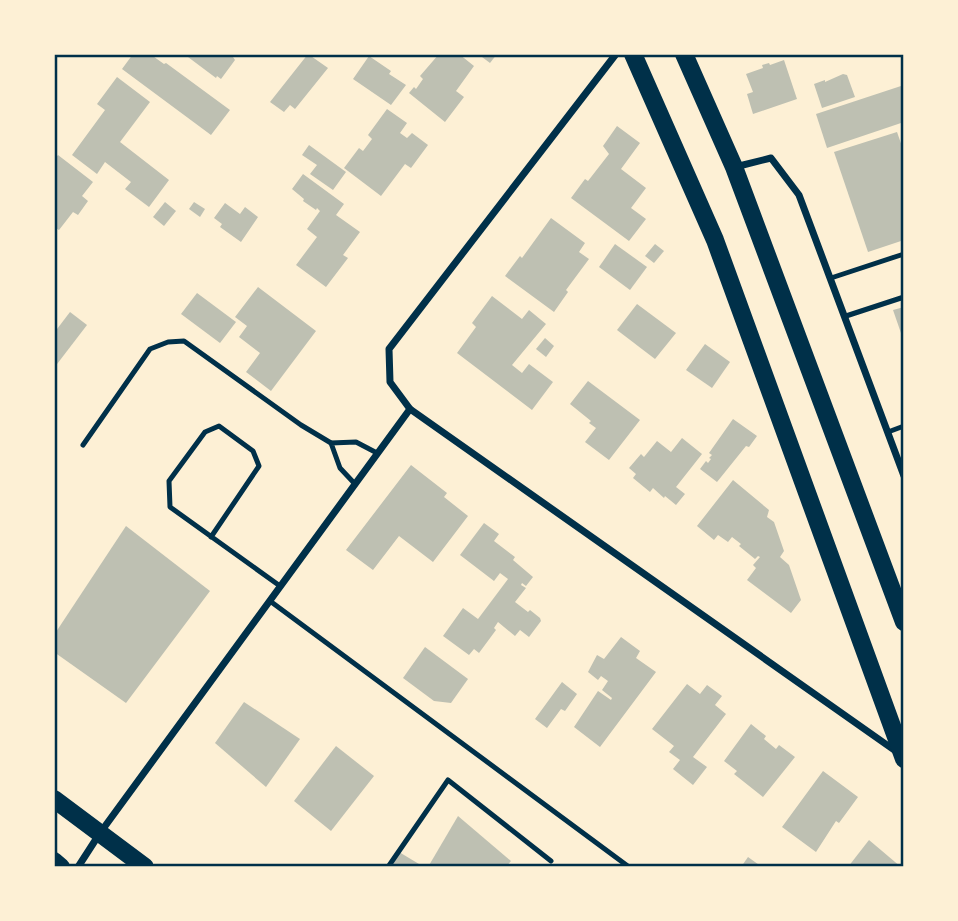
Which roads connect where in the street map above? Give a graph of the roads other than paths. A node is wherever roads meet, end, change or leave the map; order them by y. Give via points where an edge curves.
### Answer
1 (616, 54) edge
2 (633, 54) edge
3 (684, 54) edge
4 (734, 167) junction
5 (904, 254) edge
6 (831, 278) junction
7 (904, 297) edge
8 (846, 316) junction
9 (410, 409) junction
10 (904, 426) edge
11 (888, 432) junction
12 (331, 443) junction
13 (83, 445) dead end
14 (377, 453) junction
15 (904, 476) edge
16 (355, 484) junction
17 (211, 537) junction
18 (281, 586) junction
19 (270, 600) junction
20 (904, 622) edge
21 (903, 758) edge
22 (54, 799) edge
23 (100, 833) junction
24 (54, 861) edge
25 (551, 861) dead end
26 (61, 867) edge
27 (78, 867) edge
28 (145, 867) edge
29 (388, 867) edge
30 (629, 867) edge

1 - 9 street via 389,349 390,382
2 - 21 main road via 715,240
3 - 4 main road
4 - 6 street via 771,158 799,195
4 - 20 main road
5 - 6 lane
6 - 8 street
7 - 8 lane
8 - 11 street
9 - 14 street
9 - 21 street
10 - 11 lane
11 - 15 street
12 - 13 lane via 184,341 150,348
12 - 14 lane via 356,442
12 - 16 lane via 340,468
14 - 16 street
16 - 18 street
17 - 17 lane via 170,507 169,481 205,432 219,426 253,451 259,466
17 - 18 lane
18 - 19 street
19 - 23 street
19 - 30 lane
22 - 23 main road
23 - 27 street
23 - 28 main road
24 - 26 main road
25 - 29 lane via 448,780

